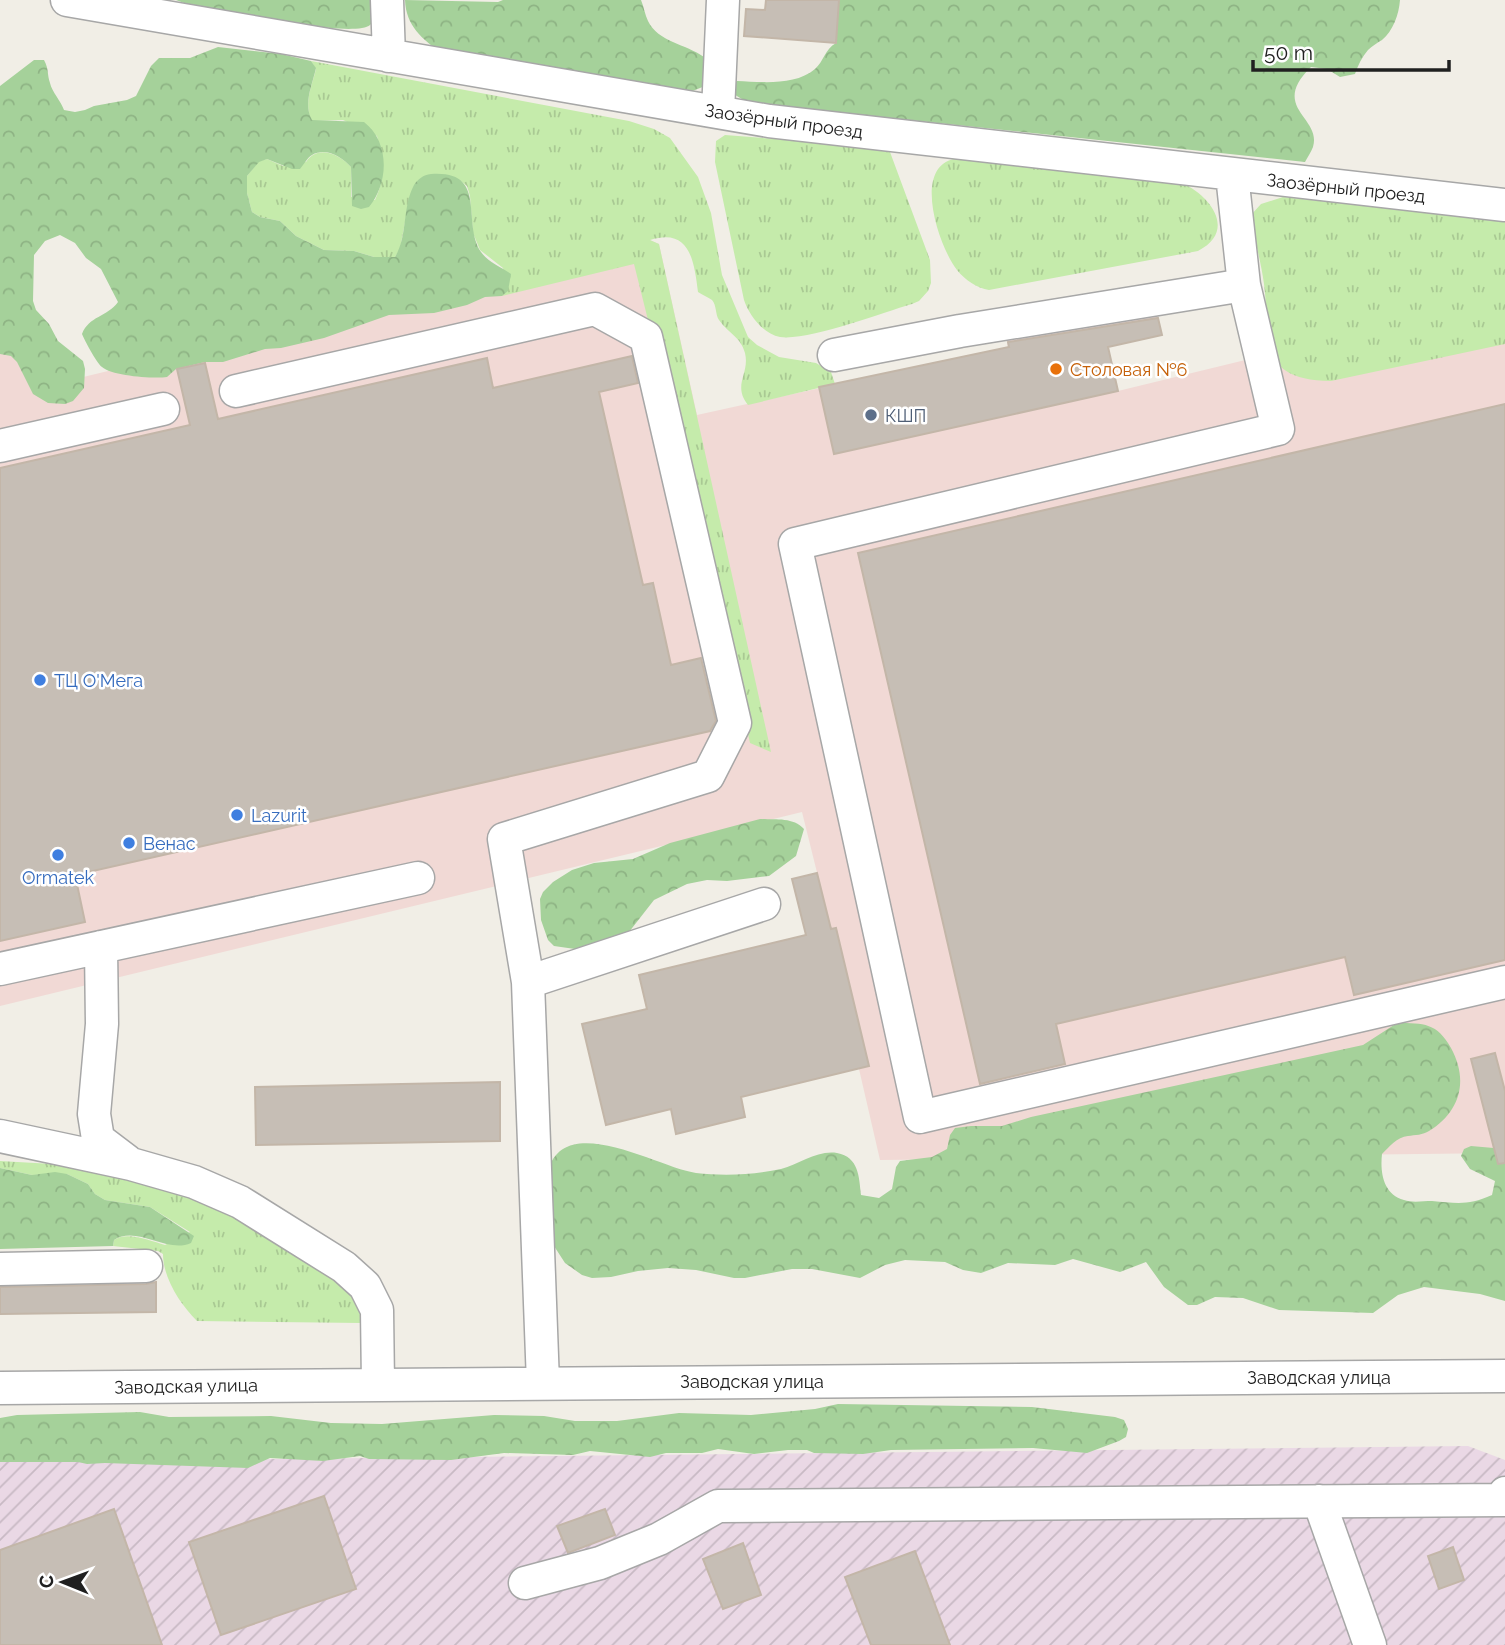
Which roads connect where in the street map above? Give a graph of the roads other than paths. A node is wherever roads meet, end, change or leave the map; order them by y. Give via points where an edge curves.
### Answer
1 (67, 0) edge
2 (387, 0) edge
3 (723, 0) edge
4 (389, 56) junction
5 (718, 112) junction
6 (1232, 175) junction
7 (1505, 205) edge
8 (1244, 285) junction
9 (835, 355) dead end
10 (236, 391) dead end
11 (163, 409) dead end
12 (0, 446) edge
13 (418, 878) dead end
14 (764, 904) dead end
15 (101, 947) junction
16 (0, 969) edge
17 (528, 982) junction
18 (1505, 982) edge
19 (0, 1136) edge
20 (131, 1164) junction
21 (146, 1266) dead end
22 (0, 1269) edge
23 (1505, 1376) edge
24 (543, 1382) junction
25 (378, 1384) junction
26 (0, 1388) edge
27 (1505, 1493) edge
28 (1319, 1501) junction
29 (526, 1584) dead end
30 (1370, 1645) edge

1 - 4 street, Заозёрный проезд
2 - 4 street
3 - 5 street
4 - 5 street, Заозёрный проезд
5 - 6 street, Заозёрный проезд
6 - 7 street, Заозёрный проезд
6 - 8 street
8 - 9 street
8 - 18 street via 1278,429 795,544 919,1117
10 - 17 street via 595,309 646,337 735,723 708,776 504,839
11 - 12 street
13 - 15 street
14 - 17 street
15 - 16 street
15 - 20 street via 102,1024 94,1114 98,1139
17 - 24 street
19 - 20 street
20 - 25 street via 194,1182 240,1202 344,1267 365,1286 377,1310
21 - 22 street
23 - 24 street, Заводская улица
24 - 25 street, Заводская улица
25 - 26 street, Заводская улица
27 - 28 street via 1505,1500
28 - 29 street via 718,1506 647,1544
28 - 30 street

